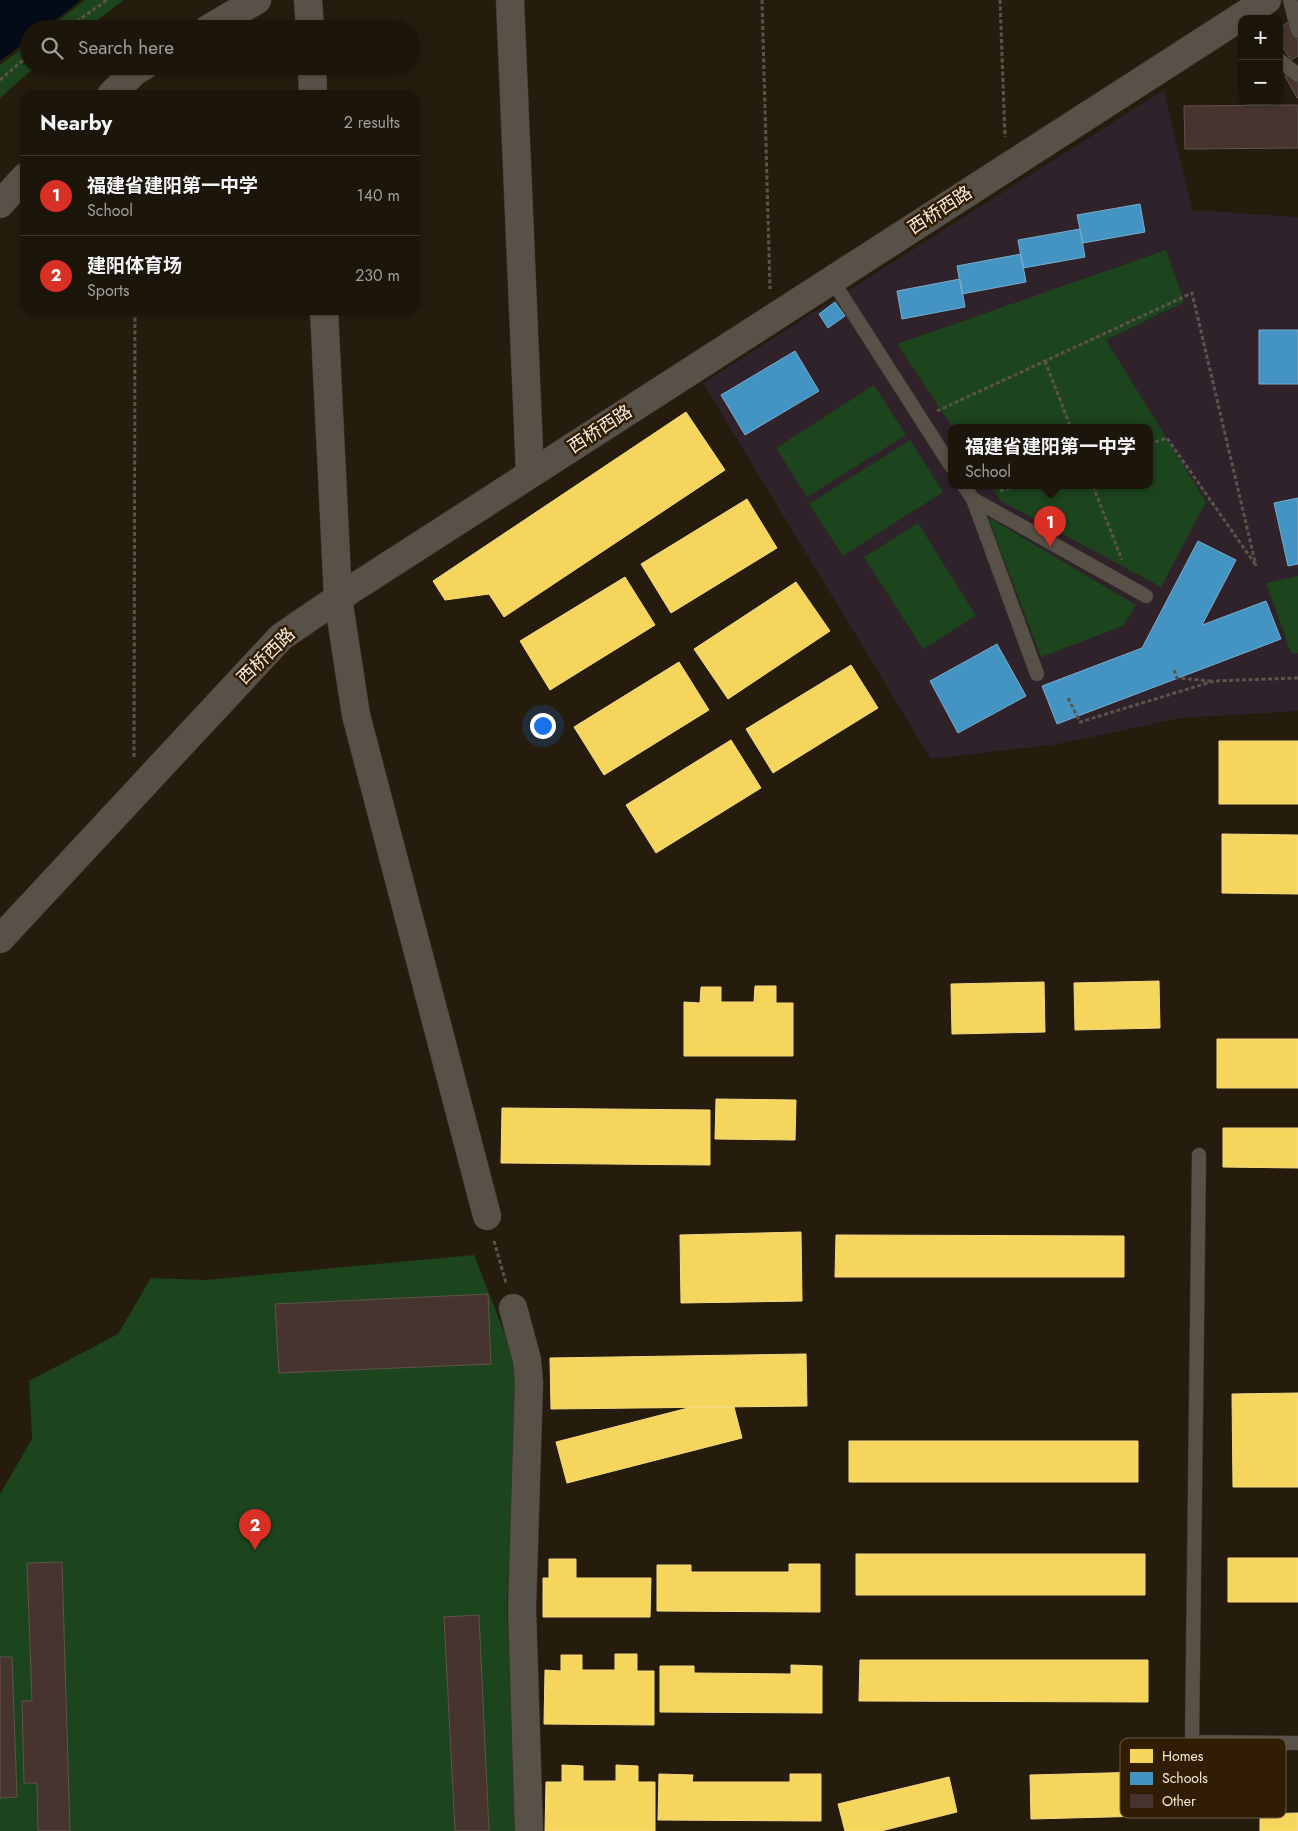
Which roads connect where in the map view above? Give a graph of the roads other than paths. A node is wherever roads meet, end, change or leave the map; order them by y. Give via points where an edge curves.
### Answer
1 (257, 0) edge
2 (308, 0) edge
3 (510, 0) edge
4 (1267, 0) edge
5 (1290, 0) edge
6 (223, 20) edge
7 (309, 20) edge
8 (1237, 25) edge
9 (1298, 31) edge
10 (1283, 63) edge
11 (132, 75) edge
12 (312, 75) edge
13 (1298, 76) edge
14 (115, 90) edge
15 (313, 90) edge
16 (20, 182) edge
17 (0, 204) edge
18 (832, 280) junction
19 (324, 315) edge
20 (948, 461) edge
21 (530, 474) junction
22 (966, 489) edge
23 (973, 499) junction
24 (1140, 593) road end
25 (338, 598) junction
26 (1037, 674) dead end
27 (0, 939) edge
28 (1199, 1155) dead end
29 (487, 1216) road end
30 (513, 1308) road end
31 (1192, 1738) edge
32 (529, 1831) edge

1 - 6 street
2 - 7 street
3 - 21 street
4 - 8 street, 西桥西路
5 - 9 lane
8 - 18 street, 西桥西路
10 - 13 lane
11 - 14 street
12 - 15 street
16 - 17 street
18 - 20 lane
18 - 21 street, 西桥西路
19 - 25 street
21 - 25 street, 西桥西路
22 - 23 lane
23 - 24 lane
23 - 26 lane
25 - 27 street, 西桥西路 via 281,637
25 - 29 street via 356,715
28 - 31 lane
30 - 32 street via 527,1360 529,1383 522,1608

